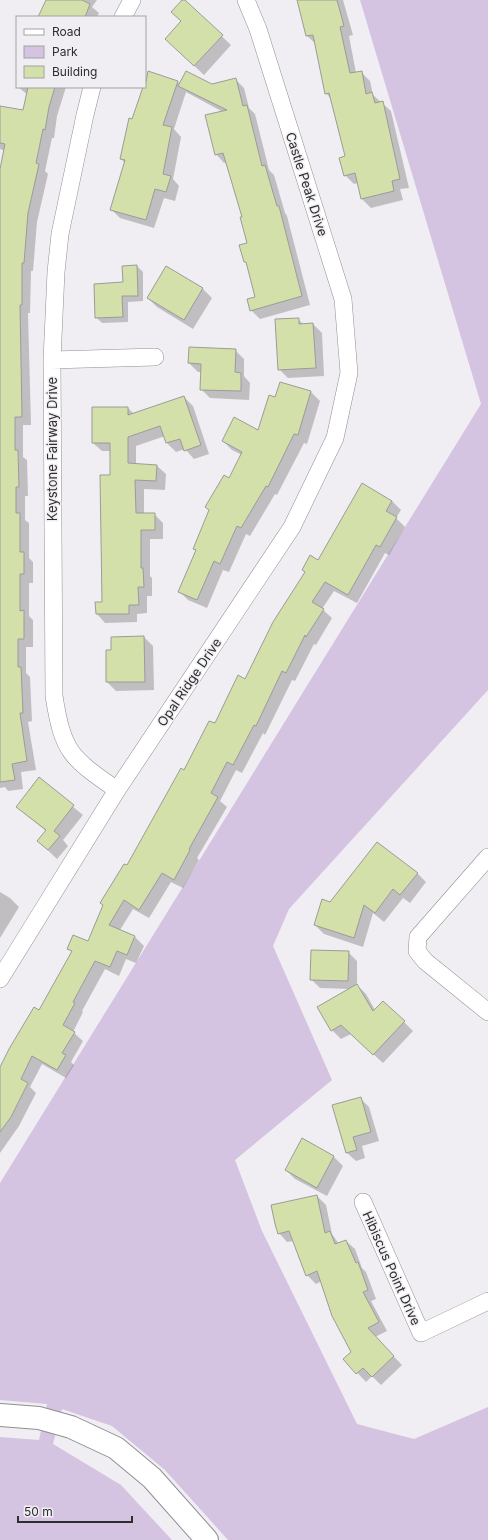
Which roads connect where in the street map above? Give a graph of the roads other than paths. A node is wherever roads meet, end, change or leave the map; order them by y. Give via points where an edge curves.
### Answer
1 (132, 0) edge
2 (246, 0) edge
3 (124, 16) edge
4 (92, 88) edge
5 (155, 357) dead end
6 (52, 360) junction
7 (349, 373) joint
8 (117, 790) junction
9 (488, 857) edge
10 (0, 979) edge
11 (488, 1012) edge
12 (363, 1202) dead end
13 (488, 1301) edge
14 (0, 1415) edge
15 (207, 1540) edge

1 - 3 street
2 - 7 street, Castle Peak Drive via 258,29 343,299
4 - 6 street, Keystone Fairway Drive via 60,234
5 - 6 street
6 - 8 street, Keystone Fairway Drive via 54,696 62,737 72,755 86,769
7 - 8 street, Opal Ridge Drive via 335,438 292,527
8 - 10 street, Opal Ridge Drive
9 - 11 street via 418,937 417,951 425,961
12 - 13 street, Hibiscus Point Drive via 421,1333
14 - 15 street via 39,1418 71,1427 116,1448 152,1478

